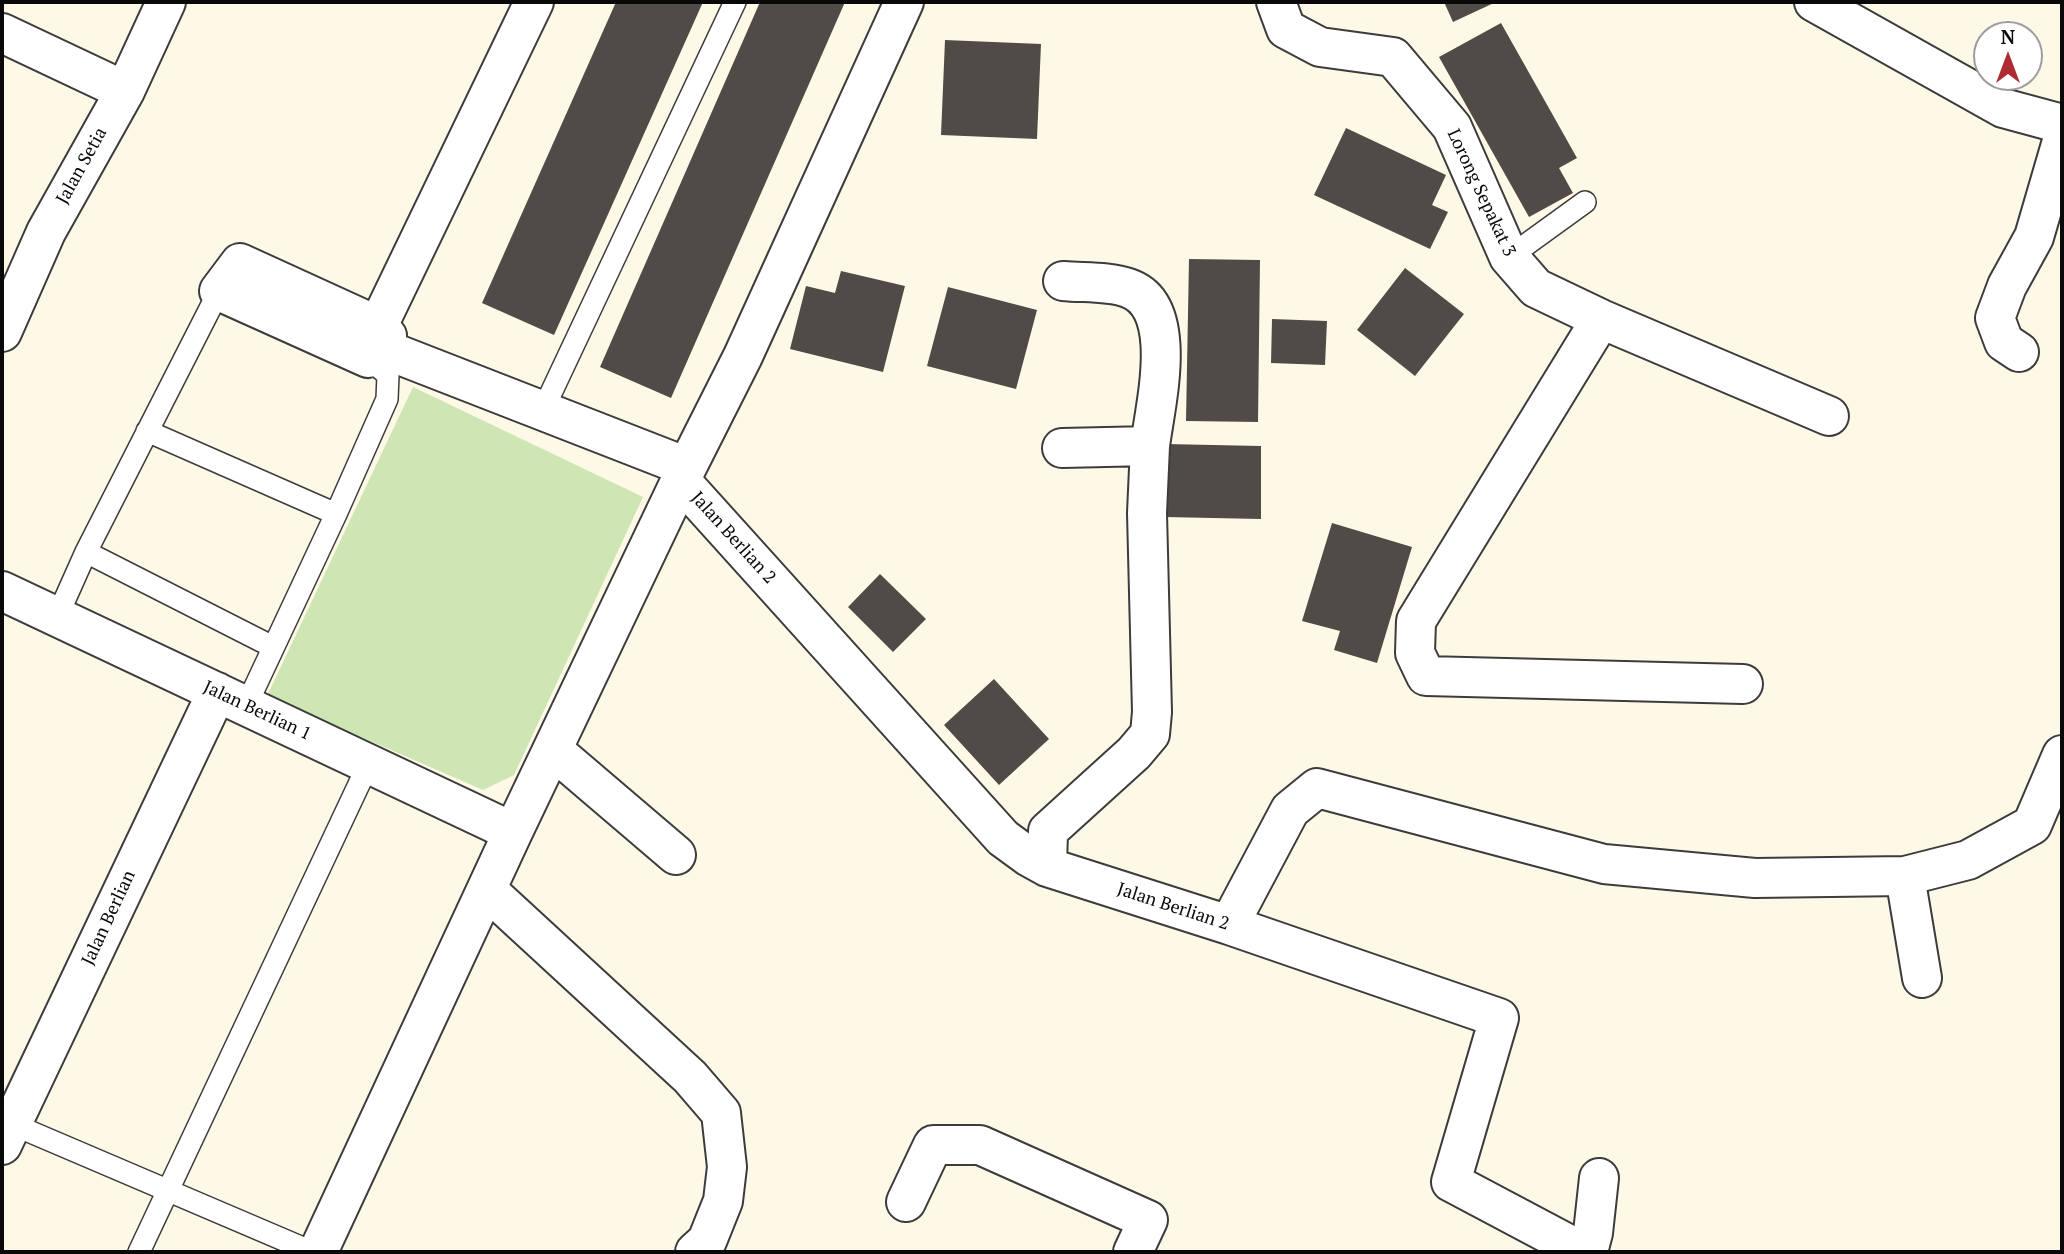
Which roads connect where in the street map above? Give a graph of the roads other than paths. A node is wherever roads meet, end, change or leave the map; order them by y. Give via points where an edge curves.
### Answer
1 (166, 2) edge
2 (534, 2) edge
3 (735, 2) edge
4 (904, 2) edge
5 (1276, 2) edge
6 (1814, 2) edge
7 (2, 33) edge
8 (125, 91) junction
9 (2062, 124) edge
10 (2062, 141) edge
11 (1585, 202) dead end
12 (1509, 257) junction
13 (230, 277) joint
14 (1063, 281) dead end
15 (1601, 319) junction
16 (2, 332) edge
17 (379, 342) junction
18 (2019, 352) dead end
19 (543, 410) junction
20 (1829, 416) dead end
21 (147, 431) junction
22 (1150, 446) junction
23 (1062, 447) dead end
24 (684, 474) junction
25 (336, 514) junction
26 (86, 552) junction
27 (2, 591) edge
28 (57, 617) junction
29 (273, 647) junction
30 (1743, 684) dead end
31 (231, 699) junction
32 (553, 750) junction
33 (2062, 755) edge
34 (369, 763) junction
35 (513, 832) junction
36 (676, 855) dead end
37 (1047, 867) junction
38 (1905, 876) junction
39 (487, 890) junction
40 (1229, 925) junction
41 (1922, 978) dead end
42 (7, 1134) edge
43 (1599, 1178) dead end
44 (168, 1190) junction
45 (906, 1202) dead end
46 (139, 1252) edge
47 (312, 1252) edge
48 (318, 1252) edge
49 (695, 1252) edge
50 (1133, 1252) edge
51 (1586, 1252) edge

1 - 8 street, Jalan Setia
2 - 17 street
3 - 19 lane
4 - 24 street via 743,356
5 - 12 street, Lorong Sepakat 3 via 1286,29 1320,47 1393,57 1452,127
6 - 9 street via 2003,108
7 - 8 street
8 - 16 street, Jalan Setia via 46,232
10 - 18 street via 2034,237 1994,318 2004,342
11 - 12 lane
12 - 15 street, Lorong Sepakat 3 via 1536,288
13 - 17 street
13 - 21 lane
14 - 22 street via 1128,288 1143,295 1154,311 1161,357
15 - 20 street, Lorong Sepakat 3
15 - 30 street via 1416,621 1415,653 1426,676
17 - 19 street
17 - 25 lane via 388,375 387,399
19 - 24 street
21 - 25 lane
21 - 26 lane
22 - 23 street
22 - 37 street via 1150,734 1048,831
24 - 32 street
24 - 37 street, Jalan Berlian 2 via 1003,838
25 - 29 lane
26 - 28 lane
26 - 29 lane
27 - 28 street, Jalan Berlian 1
28 - 31 street, Jalan Berlian 1
29 - 31 lane
31 - 34 street, Jalan Berlian 1
31 - 42 street, Jalan Berlian
32 - 35 street
32 - 36 street
33 - 38 street via 2032,825 1968,860
34 - 35 street, Jalan Berlian 1
34 - 44 lane
35 - 39 street
37 - 40 street, Jalan Berlian 2
38 - 40 street via 1755,878 1604,864 1317,788 1290,810
38 - 41 street
39 - 48 street
39 - 49 street via 690,1077 721,1113 726,1167 723,1201 707,1241
40 - 51 street, Jalan Berlian 2 via 1499,1018 1451,1182
42 - 44 lane
43 - 51 street, Jalan Berlian 2 via 1593,1233
44 - 46 lane
44 - 47 lane
45 - 50 street via 933,1145 980,1145 1148,1220

